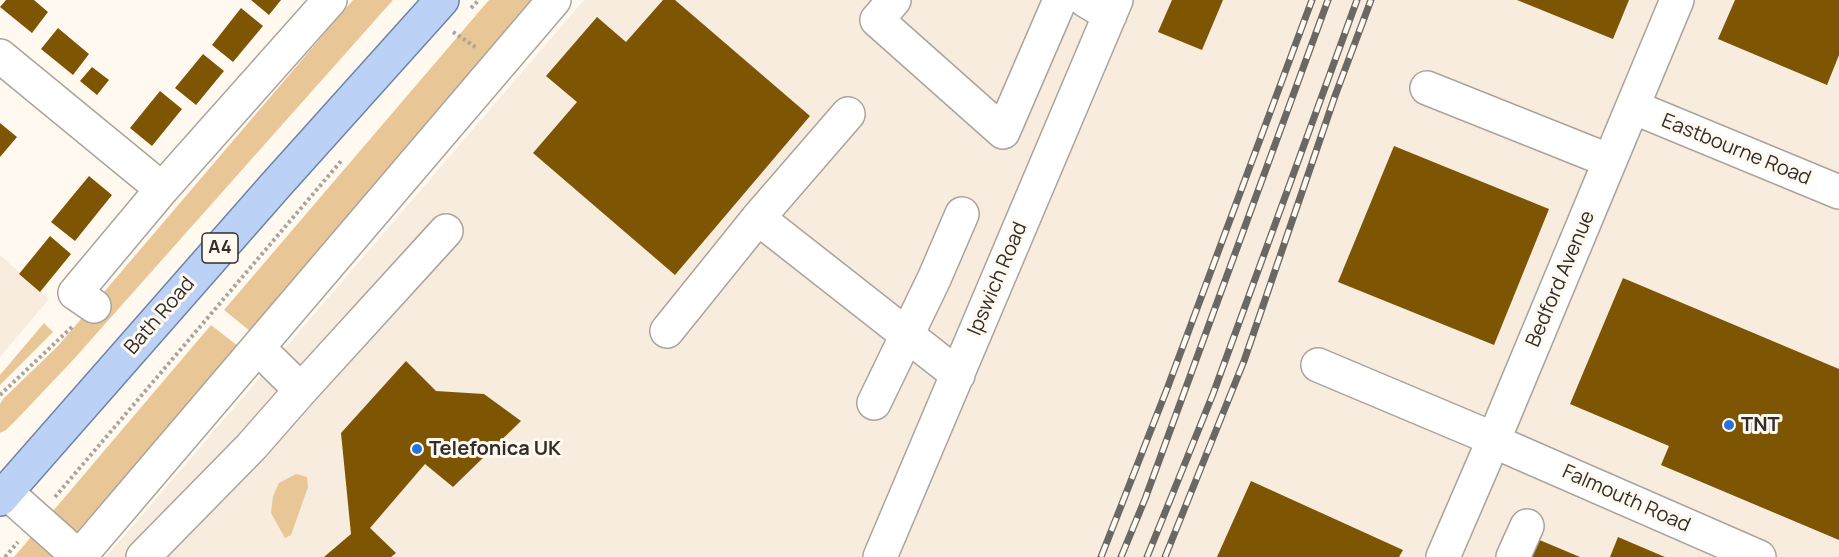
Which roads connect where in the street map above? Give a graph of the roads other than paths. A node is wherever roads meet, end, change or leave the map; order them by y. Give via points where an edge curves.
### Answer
1 (330, 0) edge
2 (554, 0) edge
3 (894, 0) edge
4 (1060, 0) edge
5 (1677, 0) edge
6 (1104, 5) edge
7 (455, 13) edge
8 (0, 56) edge
9 (1427, 88) dead end
10 (1633, 107) junction
11 (848, 114) dead end
12 (1610, 161) junction
13 (1836, 181) edge
14 (162, 189) junction
15 (962, 214) dead end
16 (758, 218) junction
17 (446, 231) dead end
18 (94, 306) dead end
19 (667, 331) dead end
20 (907, 335) junction
21 (258, 348) junction
22 (1318, 365) dead end
23 (958, 375) junction
24 (301, 390) junction
25 (874, 402) dead end
26 (1494, 440) junction
27 (7, 482) edge
28 (115, 516) junction
29 (1527, 526) dead end
30 (147, 552) edge
31 (79, 557) edge
32 (880, 557) edge
33 (1443, 557) edge
34 (1513, 557) edge
35 (1759, 557) edge

1 - 14 street
2 - 21 street
3 - 4 street via 877,20 1002,132
5 - 10 street, Bedford Avenue
6 - 23 street, Ipswich Road
7 - 27 main road, Bath Road / A4 via 274,187
8 - 14 street
9 - 12 street
10 - 12 street, Bedford Avenue
10 - 13 street, Eastbourne Road
11 - 16 street
12 - 26 street, Bedford Avenue
14 - 18 street via 75,293
15 - 20 street
16 - 19 street
16 - 20 street
17 - 24 street
20 - 23 street
20 - 25 street
21 - 24 street
21 - 28 street
22 - 26 street, Falmouth Road
23 - 32 street, Ipswich Road
24 - 30 street via 252,447
26 - 33 street, Bedford Avenue
26 - 35 street, Falmouth Road
27 - 31 street via 37,519
28 - 30 street
28 - 31 street
29 - 34 street

